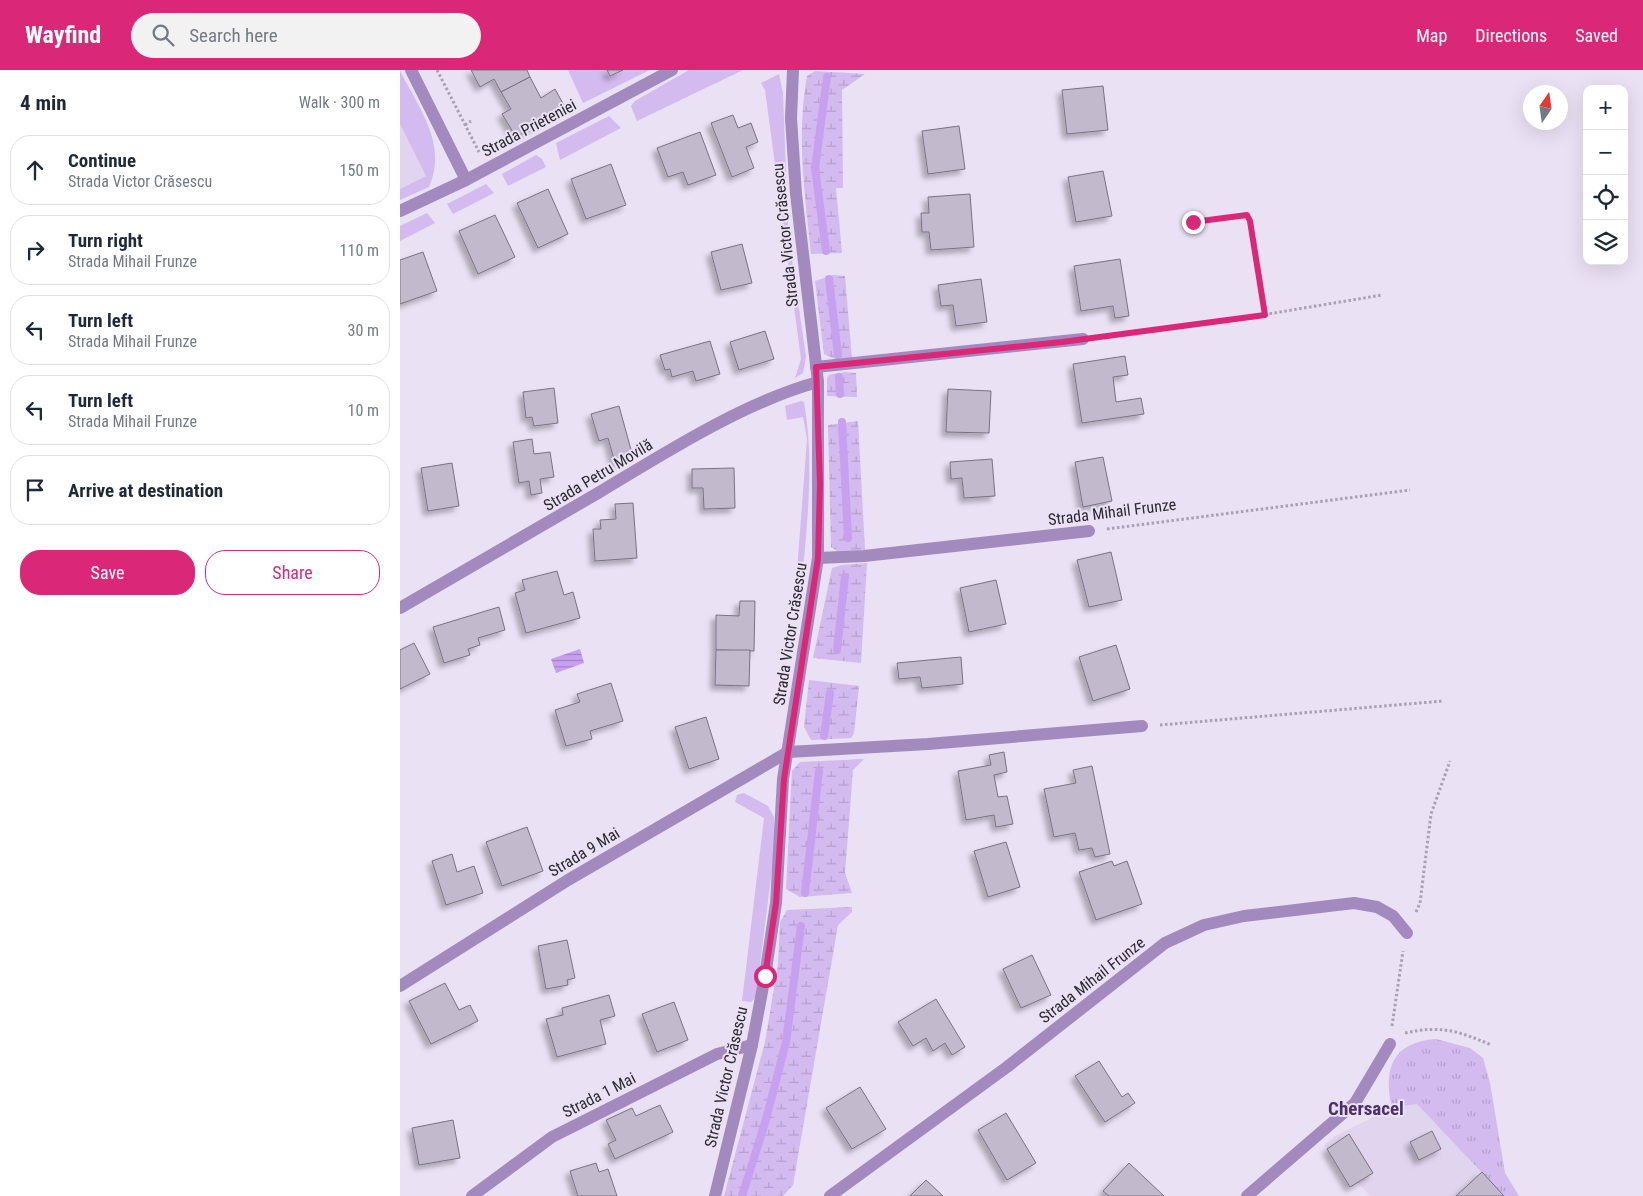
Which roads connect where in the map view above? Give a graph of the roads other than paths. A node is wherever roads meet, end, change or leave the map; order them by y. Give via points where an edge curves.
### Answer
1 (411, 70) edge
2 (672, 70) edge
3 (793, 70) edge
4 (466, 180) junction
5 (400, 211) edge
6 (1083, 339) road end
7 (816, 367) junction
8 (818, 382) junction
9 (1089, 532) road end
10 (818, 558) junction
11 (400, 608) edge
12 (1142, 726) road end
13 (788, 752) junction
14 (1408, 933) road end
15 (400, 986) edge
16 (1390, 1044) road end
17 (752, 1045) junction
18 (472, 1196) edge
19 (715, 1196) edge
20 (830, 1196) edge
21 (1248, 1196) edge

1 - 4 street
2 - 4 street, Strada Prieteniei
3 - 7 street, Strada Victor Crăsescu via 791,118 796,194
4 - 5 street, Strada Prieteniei
6 - 7 street
7 - 8 street, Strada Victor Crăsescu
8 - 10 street, Strada Victor Crăsescu
8 - 11 street, Strada Petru Movilă via 742,412 651,461
9 - 10 street, Strada Mihail Frunze
10 - 13 street, Strada Victor Crăsescu
12 - 13 street
13 - 15 street, Strada 9 Mai via 568,880
13 - 17 street, Strada Victor Crăsescu via 776,903
14 - 20 street, Strada Mihail Frunze via 1393,916 1377,906 1354,903 1252,915 1204,925 1165,943 1007,1067
16 - 21 street via 1356,1103
17 - 18 street, Strada 1 Mai via 717,1054 559,1133
17 - 19 street, Strada Victor Crăsescu

